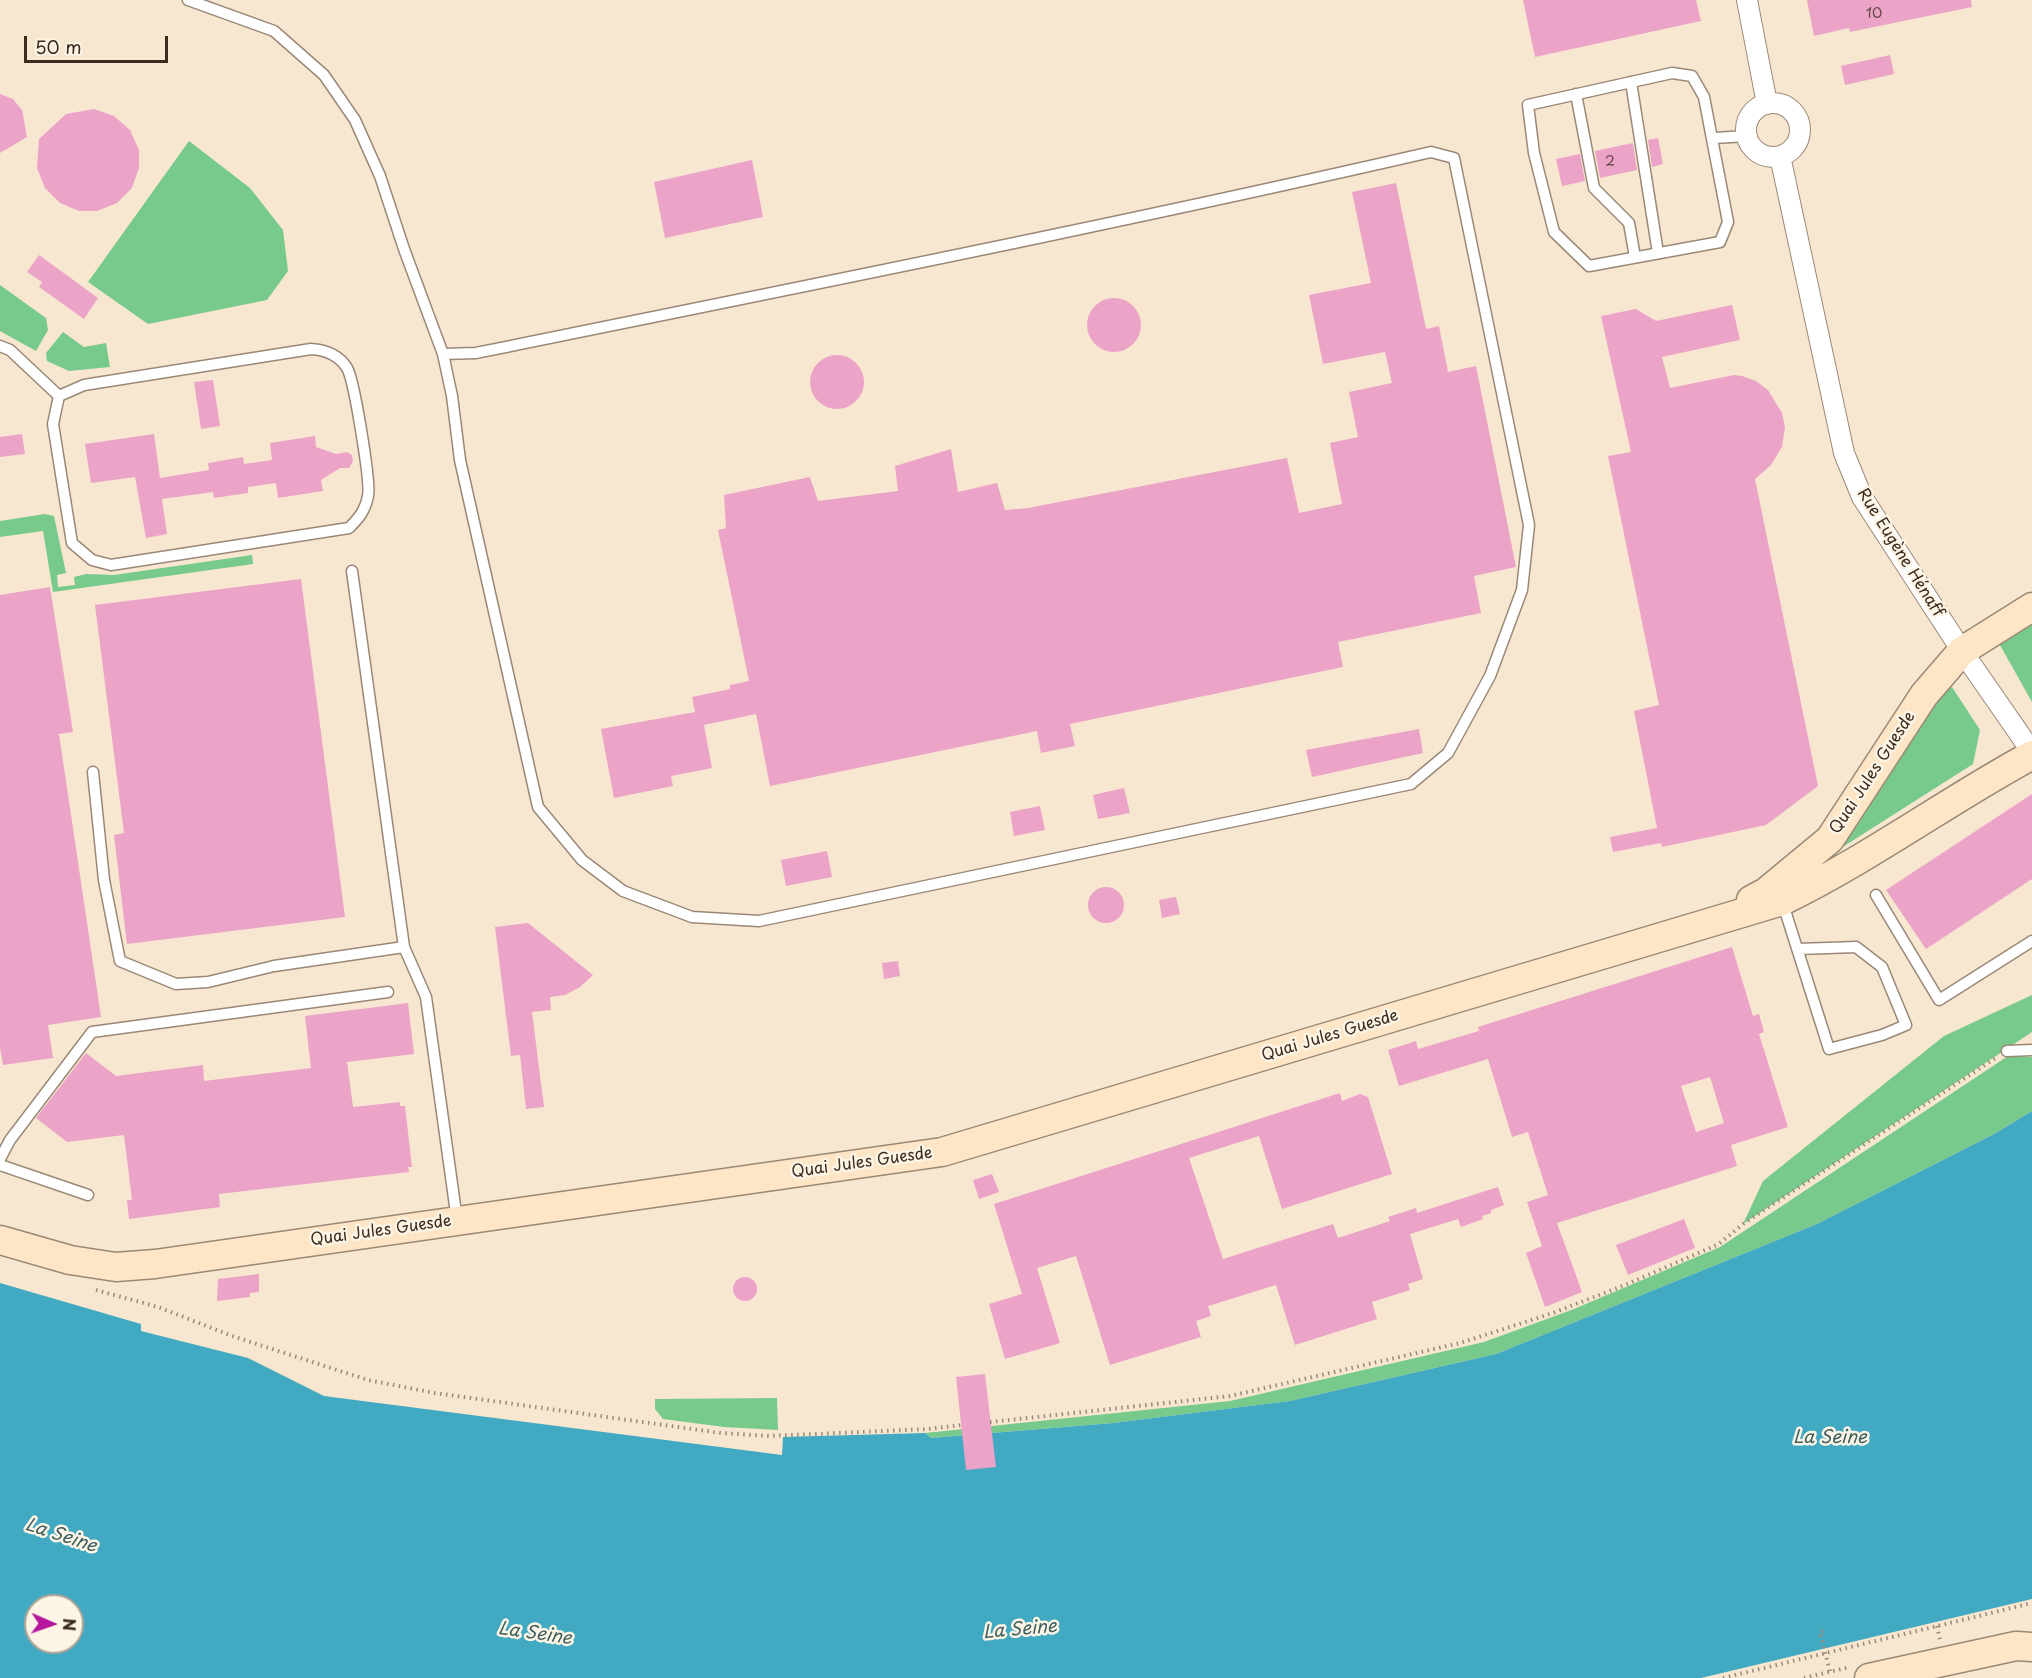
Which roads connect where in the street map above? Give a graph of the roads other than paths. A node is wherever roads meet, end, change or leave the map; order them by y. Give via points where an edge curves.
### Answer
1 (188, 0) edge
2 (1747, 0) edge
3 (1630, 82) junction
4 (1576, 94) junction
5 (1767, 104) junction
6 (1747, 135) junction
7 (1713, 138) junction
8 (1780, 156) junction
9 (1658, 253) junction
10 (1635, 257) junction
11 (0, 346) edge
12 (443, 354) junction
13 (59, 396) junction
14 (352, 571) dead end
15 (2032, 607) edge
16 (1962, 651) junction
17 (2032, 753) edge
18 (93, 772) dead end
19 (1876, 895) dead end
20 (1782, 901) junction
21 (1701, 925) junction
22 (2032, 941) edge
23 (404, 947) junction
24 (1798, 949) junction
25 (388, 992) dead end
26 (2032, 1050) edge
27 (2007, 1051) road end
28 (0, 1159) edge
29 (0, 1165) edge
30 (88, 1195) dead end
31 (457, 1220) junction
32 (0, 1240) edge
33 (2032, 1649) edge
34 (1869, 1678) edge
35 (1926, 1678) edge

1 - 12 lane via 274,30 324,75 355,120 380,176
2 - 5 street
3 - 4 lane
3 - 7 lane via 1672,73 1692,76 1704,97
3 - 9 lane
4 - 10 lane via 1594,188 1629,223
4 - 10 lane via 1528,105 1534,153 1554,232 1589,266
5 - 6 street via 1750,116
5 - 8 street via 1784,105 1799,124 1794,147
6 - 7 lane
6 - 8 street via 1750,144 1763,155
7 - 9 lane via 1728,222 1720,242
8 - 16 street, Rue Eugène Hénaff via 1844,453 1862,497
9 - 10 lane
11 - 13 lane via 10,350
12 - 12 lane via 460,460 538,807 582,860 623,891 692,917 759,921 1411,784 1448,753 1490,676 1522,590 1529,525 1454,158 1431,152 1222,200 744,299 476,353
13 - 13 lane via 53,424 72,543 92,560 111,564 350,528 363,514 369,494 352,377 345,365 324,350 84,385
14 - 23 lane
15 - 16 main road, Quai Jules Guesde
16 - 17 street, Rue Eugène Hénaff
16 - 21 main road, Quai Jules Guesde via 1924,695 1830,839 1766,892
17 - 20 main road, Quai Jules Guesde via 1824,880
18 - 23 lane via 104,880 120,961 176,984 208,982 274,966
19 - 22 lane via 1939,1000
20 - 21 main road, Quai Jules Guesde
20 - 24 lane
21 - 31 main road, Quai Jules Guesde via 942,1152
23 - 31 lane via 426,997
24 - 24 lane via 1829,1049 1906,1025 1882,968 1856,947
25 - 28 lane via 92,1032 10,1140
26 - 27 lane
29 - 30 lane
31 - 32 main road, Quai Jules Guesde via 116,1267 70,1260
33 - 34 main road via 2016,1646
33 - 35 main road via 2019,1658

